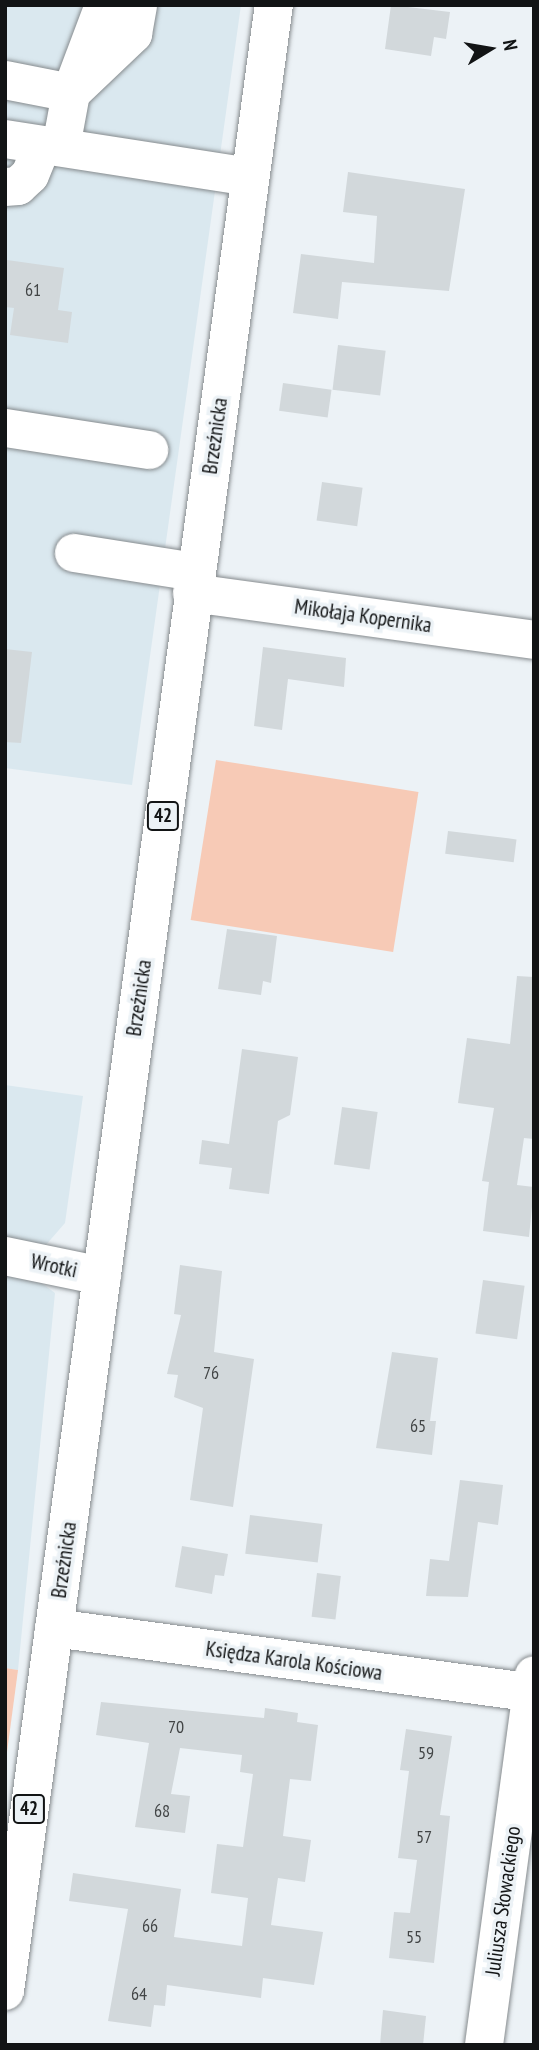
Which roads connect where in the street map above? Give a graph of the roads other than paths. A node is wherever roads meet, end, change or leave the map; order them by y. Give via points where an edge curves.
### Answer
1 (104, 5) edge
2 (138, 5) edge
3 (274, 5) edge
4 (5, 80) edge
5 (71, 93) junction
6 (36, 144) edge
7 (250, 177) junction
8 (5, 187) edge
9 (5, 428) edge
10 (149, 450) dead end
11 (74, 553) dead end
12 (194, 582) junction
13 (534, 640) edge
14 (5, 1256) edge
15 (102, 1276) junction
16 (54, 1628) junction
17 (533, 1687) edge
18 (5, 1991) edge
19 (484, 2045) edge

1 - 5 main road
2 - 5 main road via 133,34
3 - 7 main road, Brzeźnicka / 42
4 - 5 main road
5 - 6 main road
6 - 7 main road
6 - 8 main road via 30,175 18,186
7 - 12 main road, Brzeźnicka / 42
9 - 10 main road
11 - 12 main road, Mikołaja Kopernika
12 - 13 main road, Mikołaja Kopernika
12 - 15 main road, Brzeźnicka / 42
14 - 15 main road, Wrotki
15 - 16 main road, Brzeźnicka / 42
16 - 17 main road, Księdza Karola Kościowa
16 - 18 main road, Brzeźnicka / 42
17 - 19 main road, Juliusza Słowackiego

